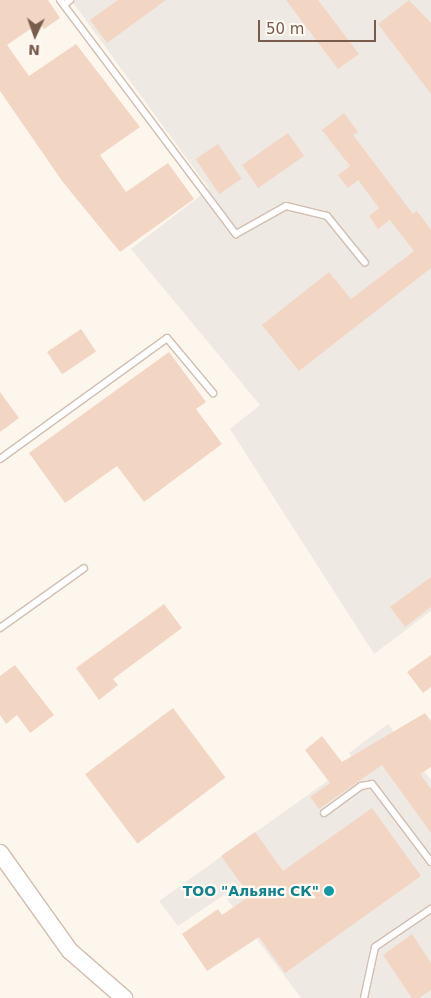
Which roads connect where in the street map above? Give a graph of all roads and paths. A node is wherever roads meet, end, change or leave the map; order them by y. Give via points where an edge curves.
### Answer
1 (70, 0) edge
2 (62, 2) edge
3 (365, 263) dead end
4 (213, 393) dead end
5 (0, 459) edge
6 (84, 568) dead end
7 (0, 628) edge
8 (324, 813) dead end
9 (0, 853) edge
10 (431, 862) edge
11 (431, 909) edge
12 (124, 998) edge
13 (364, 998) edge

1 - 2 lane
2 - 3 lane via 236,234 286,206 327,216
4 - 5 lane via 167,338
6 - 7 lane
8 - 10 lane via 361,786 372,784
9 - 12 street via 70,951
11 - 13 lane via 375,948

